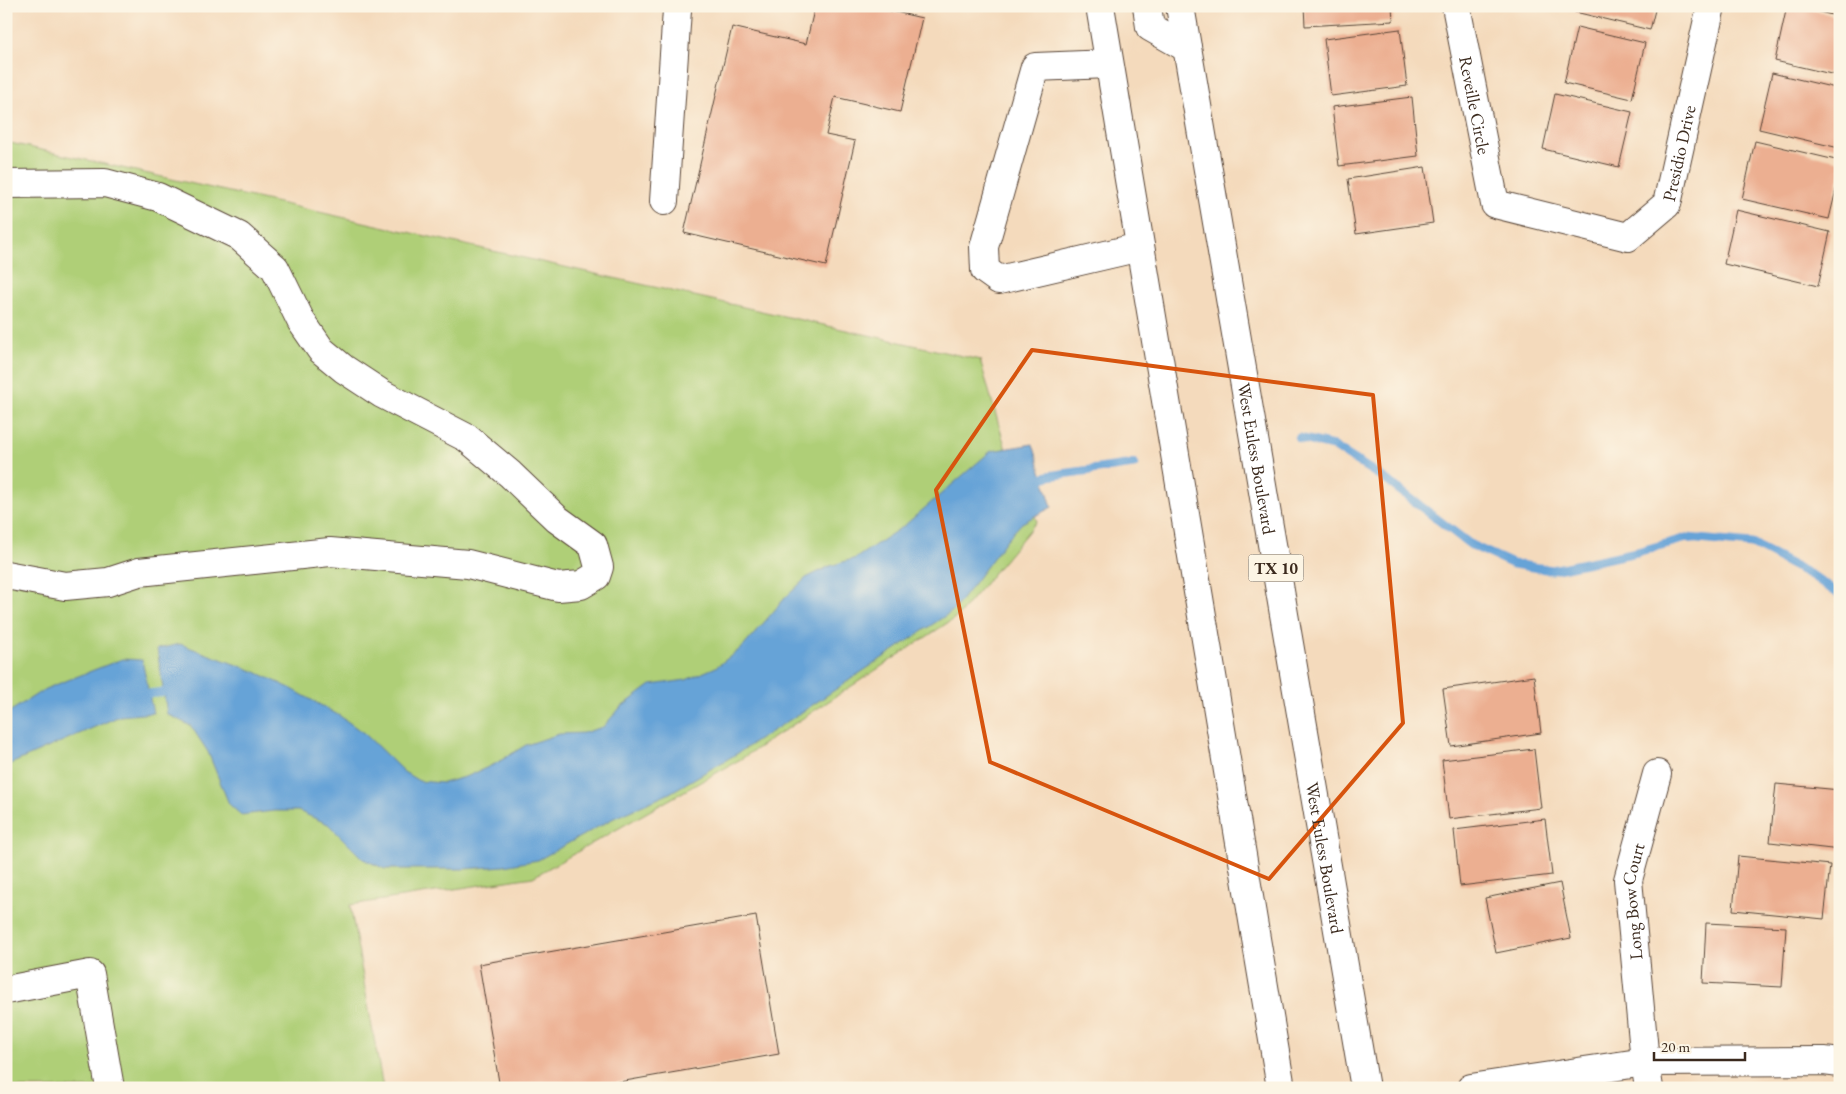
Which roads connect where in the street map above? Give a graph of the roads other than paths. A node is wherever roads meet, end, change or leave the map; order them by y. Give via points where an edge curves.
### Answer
1 (1100, 6) edge
2 (1147, 6) edge
3 (1180, 6) edge
4 (1456, 6) edge
5 (1711, 6) edge
6 (678, 7) edge
7 (1187, 48) junction
8 (1110, 64) junction
9 (6, 184) edge
10 (664, 200) dead end
11 (1495, 204) joint
12 (1140, 247) junction
13 (6, 575) edge
14 (1657, 774) dead end
15 (6, 990) edge
16 (1840, 1063) edge
17 (1647, 1075) edge
18 (110, 1088) edge
19 (1281, 1088) edge
20 (1364, 1088) edge
21 (1471, 1088) edge

1 - 8 main road
2 - 7 main road via 1150,27
3 - 7 main road, West Euless Boulevard / TX 10
4 - 11 main road, Reveille Circle
5 - 11 main road, Presidio Drive via 1667,204 1628,237
6 - 10 main road
7 - 20 main road, West Euless Boulevard / TX 10
8 - 12 main road
8 - 12 main road via 1034,67 984,247 985,270 999,280
9 - 13 main road via 105,183 158,196 239,236 275,268 321,350 382,394 467,438 558,519 593,545 599,566 596,576 581,585 558,587 468,564 330,552 139,572 108,582 65,586
12 - 19 main road
14 - 17 main road, Long Bow Court via 1628,880
15 - 18 main road via 90,974
16 - 17 main road via 1824,1061
17 - 21 main road

